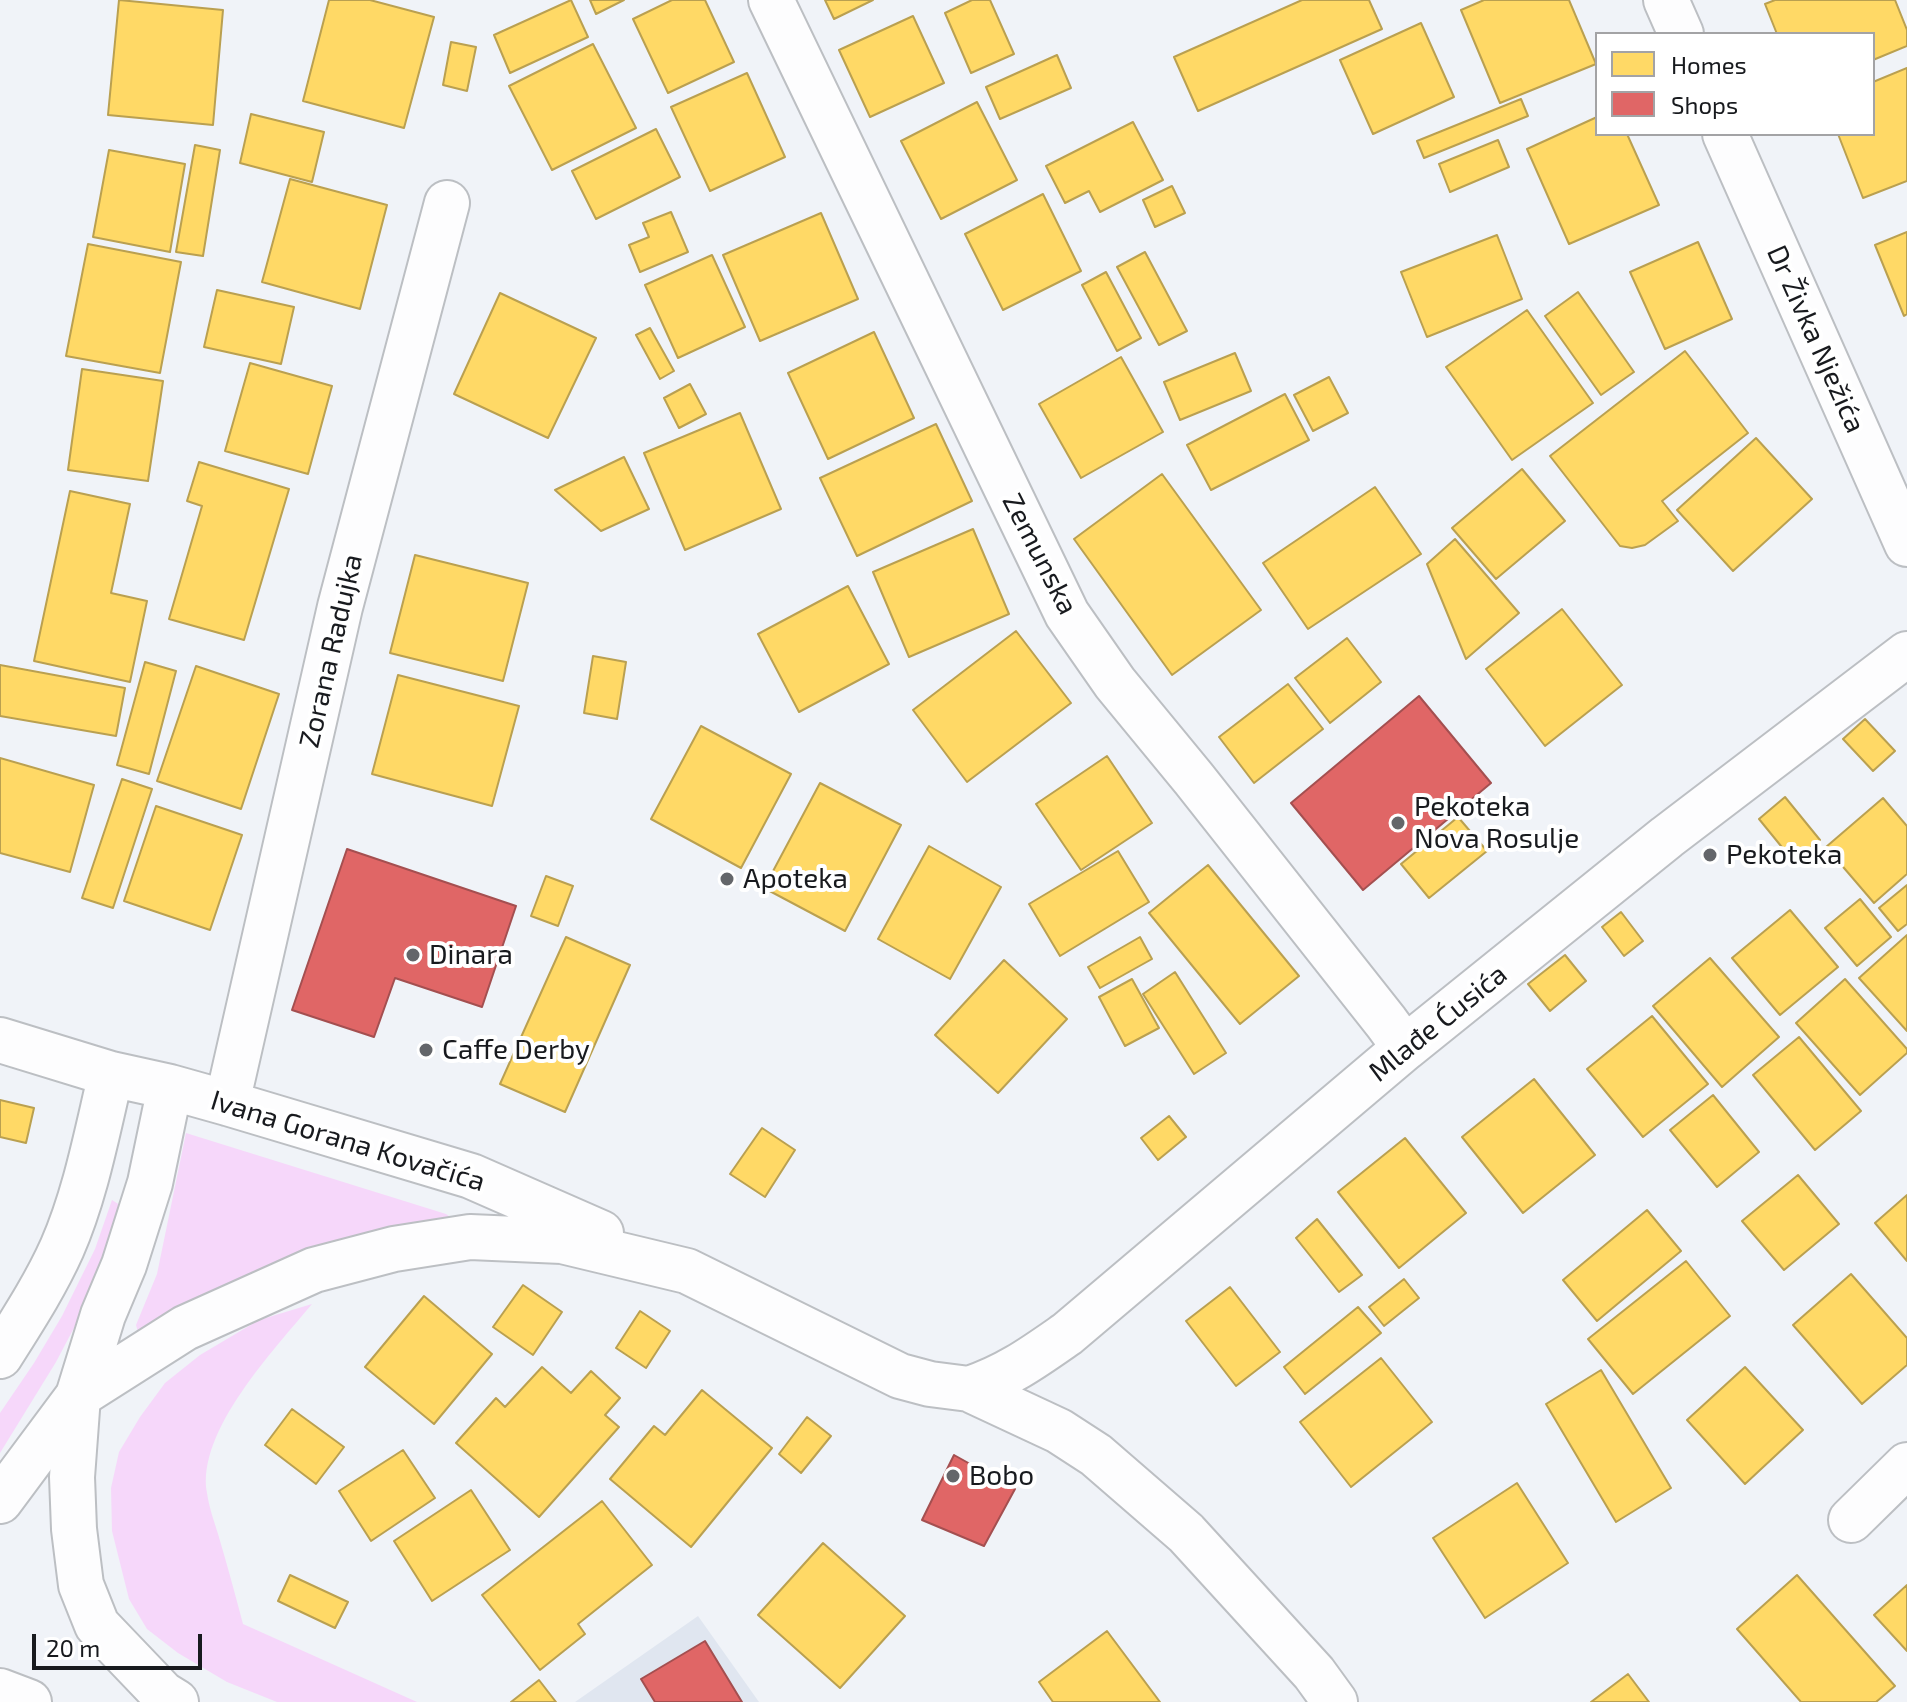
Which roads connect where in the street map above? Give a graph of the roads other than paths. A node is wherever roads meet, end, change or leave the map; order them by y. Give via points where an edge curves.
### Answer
1 (771, 0) edge
2 (1666, 0) edge
3 (1680, 32) edge
4 (1726, 136) edge
5 (447, 203) dead end
6 (1907, 544) edge
7 (1907, 654) edge
8 (0, 1040) edge
9 (1405, 1048) junction
10 (111, 1074) junction
11 (170, 1087) junction
12 (227, 1103) junction
13 (687, 1271) junction
14 (0, 1356) edge
15 (969, 1389) junction
16 (78, 1396) junction
17 (1907, 1465) edge
18 (0, 1501) edge
19 (1851, 1520) dead end
20 (0, 1691) edge
21 (29, 1702) edge
22 (176, 1702) edge
23 (1335, 1702) edge

1 - 9 street, Zemunska via 1067,614 1115,683
2 - 3 street
4 - 6 street, Dr Živka Nježića
5 - 12 street, Zorana Radujka via 340,607
7 - 9 street, Mlađe Ćusića via 1667,837
8 - 10 street, Ivana Gorana Kovačića
9 - 15 street, Mlađe Ćusića via 1067,1334 1013,1371
10 - 11 street, Ivana Gorana Kovačića
10 - 14 street via 87,1175 62,1247
11 - 12 street, Ivana Gorana Kovačića
11 - 16 street via 150,1183
12 - 13 street, Ivana Gorana Kovačića via 471,1176
13 - 15 street via 900,1376
13 - 16 street via 562,1241 470,1237 394,1249 314,1270 196,1322
15 - 23 street via 1059,1431 1104,1462 1186,1533
16 - 18 street
16 - 22 street via 72,1477 81,1585 97,1625
17 - 19 street
20 - 21 street

